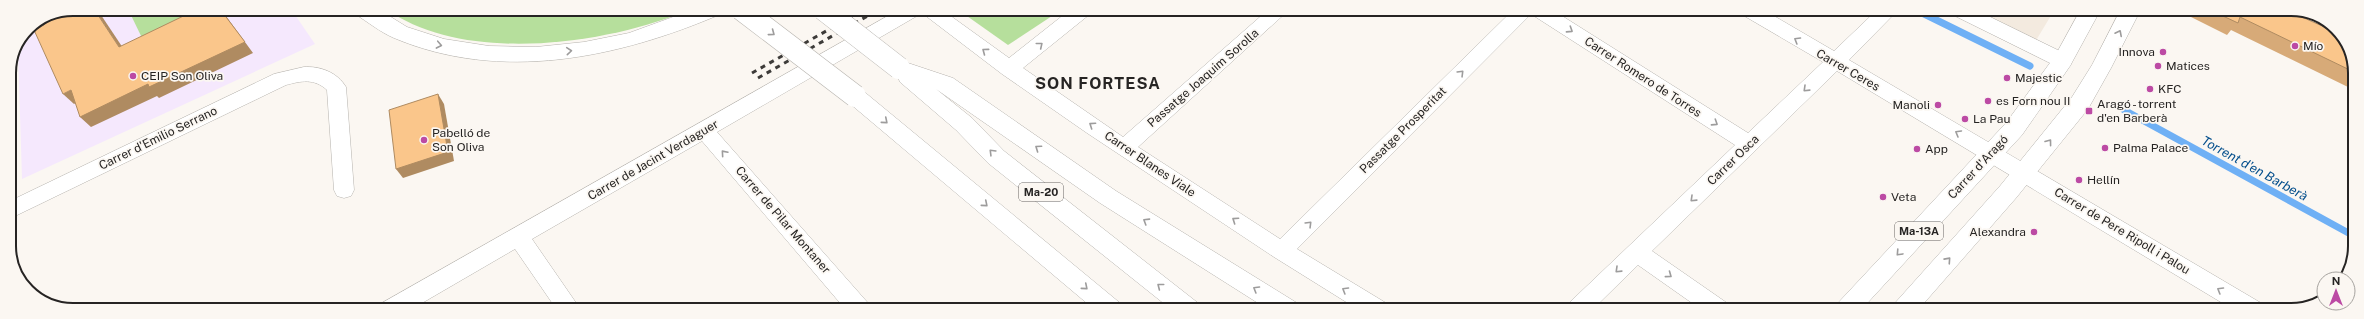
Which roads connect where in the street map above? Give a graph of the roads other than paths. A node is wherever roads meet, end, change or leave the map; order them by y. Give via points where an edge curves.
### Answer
1 (371, 16) edge
2 (698, 16) edge
3 (750, 16) edge
4 (832, 16) edge
5 (903, 16) edge
6 (937, 16) edge
7 (1075, 16) edge
8 (1273, 16) edge
9 (1518, 16) edge
10 (1548, 16) edge
11 (1758, 16) edge
12 (1883, 16) edge
13 (1971, 16) edge
14 (2088, 16) edge
15 (2128, 16) edge
16 (2063, 61) junction
17 (1834, 62) junction
18 (899, 68) junction
19 (1009, 69) junction
20 (705, 131) junction
21 (1749, 144) junction
22 (1124, 147) junction
23 (1992, 153) junction
24 (2024, 172) junction
25 (344, 190) dead end
26 (16, 207) edge
27 (518, 236) junction
28 (1281, 251) junction
29 (1637, 252) junction
30 (402, 303) edge
31 (565, 303) edge
32 (854, 303) edge
33 (1104, 303) edge
34 (1181, 303) edge
35 (1278, 303) edge
36 (1366, 303) edge
37 (1584, 303) edge
38 (1710, 303) edge
39 (1853, 303) edge
40 (1909, 303) edge
41 (2241, 303) edge

1 -> 2 main road via 402,34 432,44 501,54 576,51 616,44 661,32
3 -> 33 main road, bridge via 855,96
4 - 18 main road, Ma-20, bridge
5 - 20 street, Carrer de Jacint Verdaguer
19 -> 6 street, Carrer Blanes Viale
19 -> 7 street
8 - 22 street, Passatge Joaquim Sorolla
28 -> 9 street, Passatge Prosperitat
10 -> 21 street, Carrer Romero de Torres
17 -> 11 street, Carrer Ceres
12 - 17 street, Carrer Osca
13 - 16 street
14 - 16 main road, Carrer d'Aragó / Ma-13A
24 -> 15 main road, Ma-13A via 2080,103
16 - 23 main road, Carrer d'Aragó / Ma-13A via 2014,129
17 -> 21 street, Carrer Osca
23 -> 17 street, Carrer Ceres
34 -> 18 main road, Ma-20 via 996,157 964,124
35 -> 18 main road via 1108,197 946,84
22 -> 19 street, Carrer Blanes Viale
20 - 27 street, Carrer de Jacint Verdaguer
32 -> 20 street, Carrer de Pilar Montaner
21 -> 29 street, Carrer Osca
28 -> 22 street, Carrer Blanes Viale
23 - 24 street, Carrer de Pere Ripoll i Palou
23 -> 39 main road, Carrer d'Aragó / Ma-13A
40 -> 24 main road, Ma-13A
41 -> 24 street, Carrer de Pere Ripoll i Palou
25 - 26 street, Carrer d'Emilio Serrano via 336,86 327,78 308,72 281,79
27 - 30 street, Carrer de Jacint Verdaguer
27 - 31 street
36 -> 28 street, Carrer Blanes Viale
29 -> 37 street, Carrer Osca
29 -> 38 street

